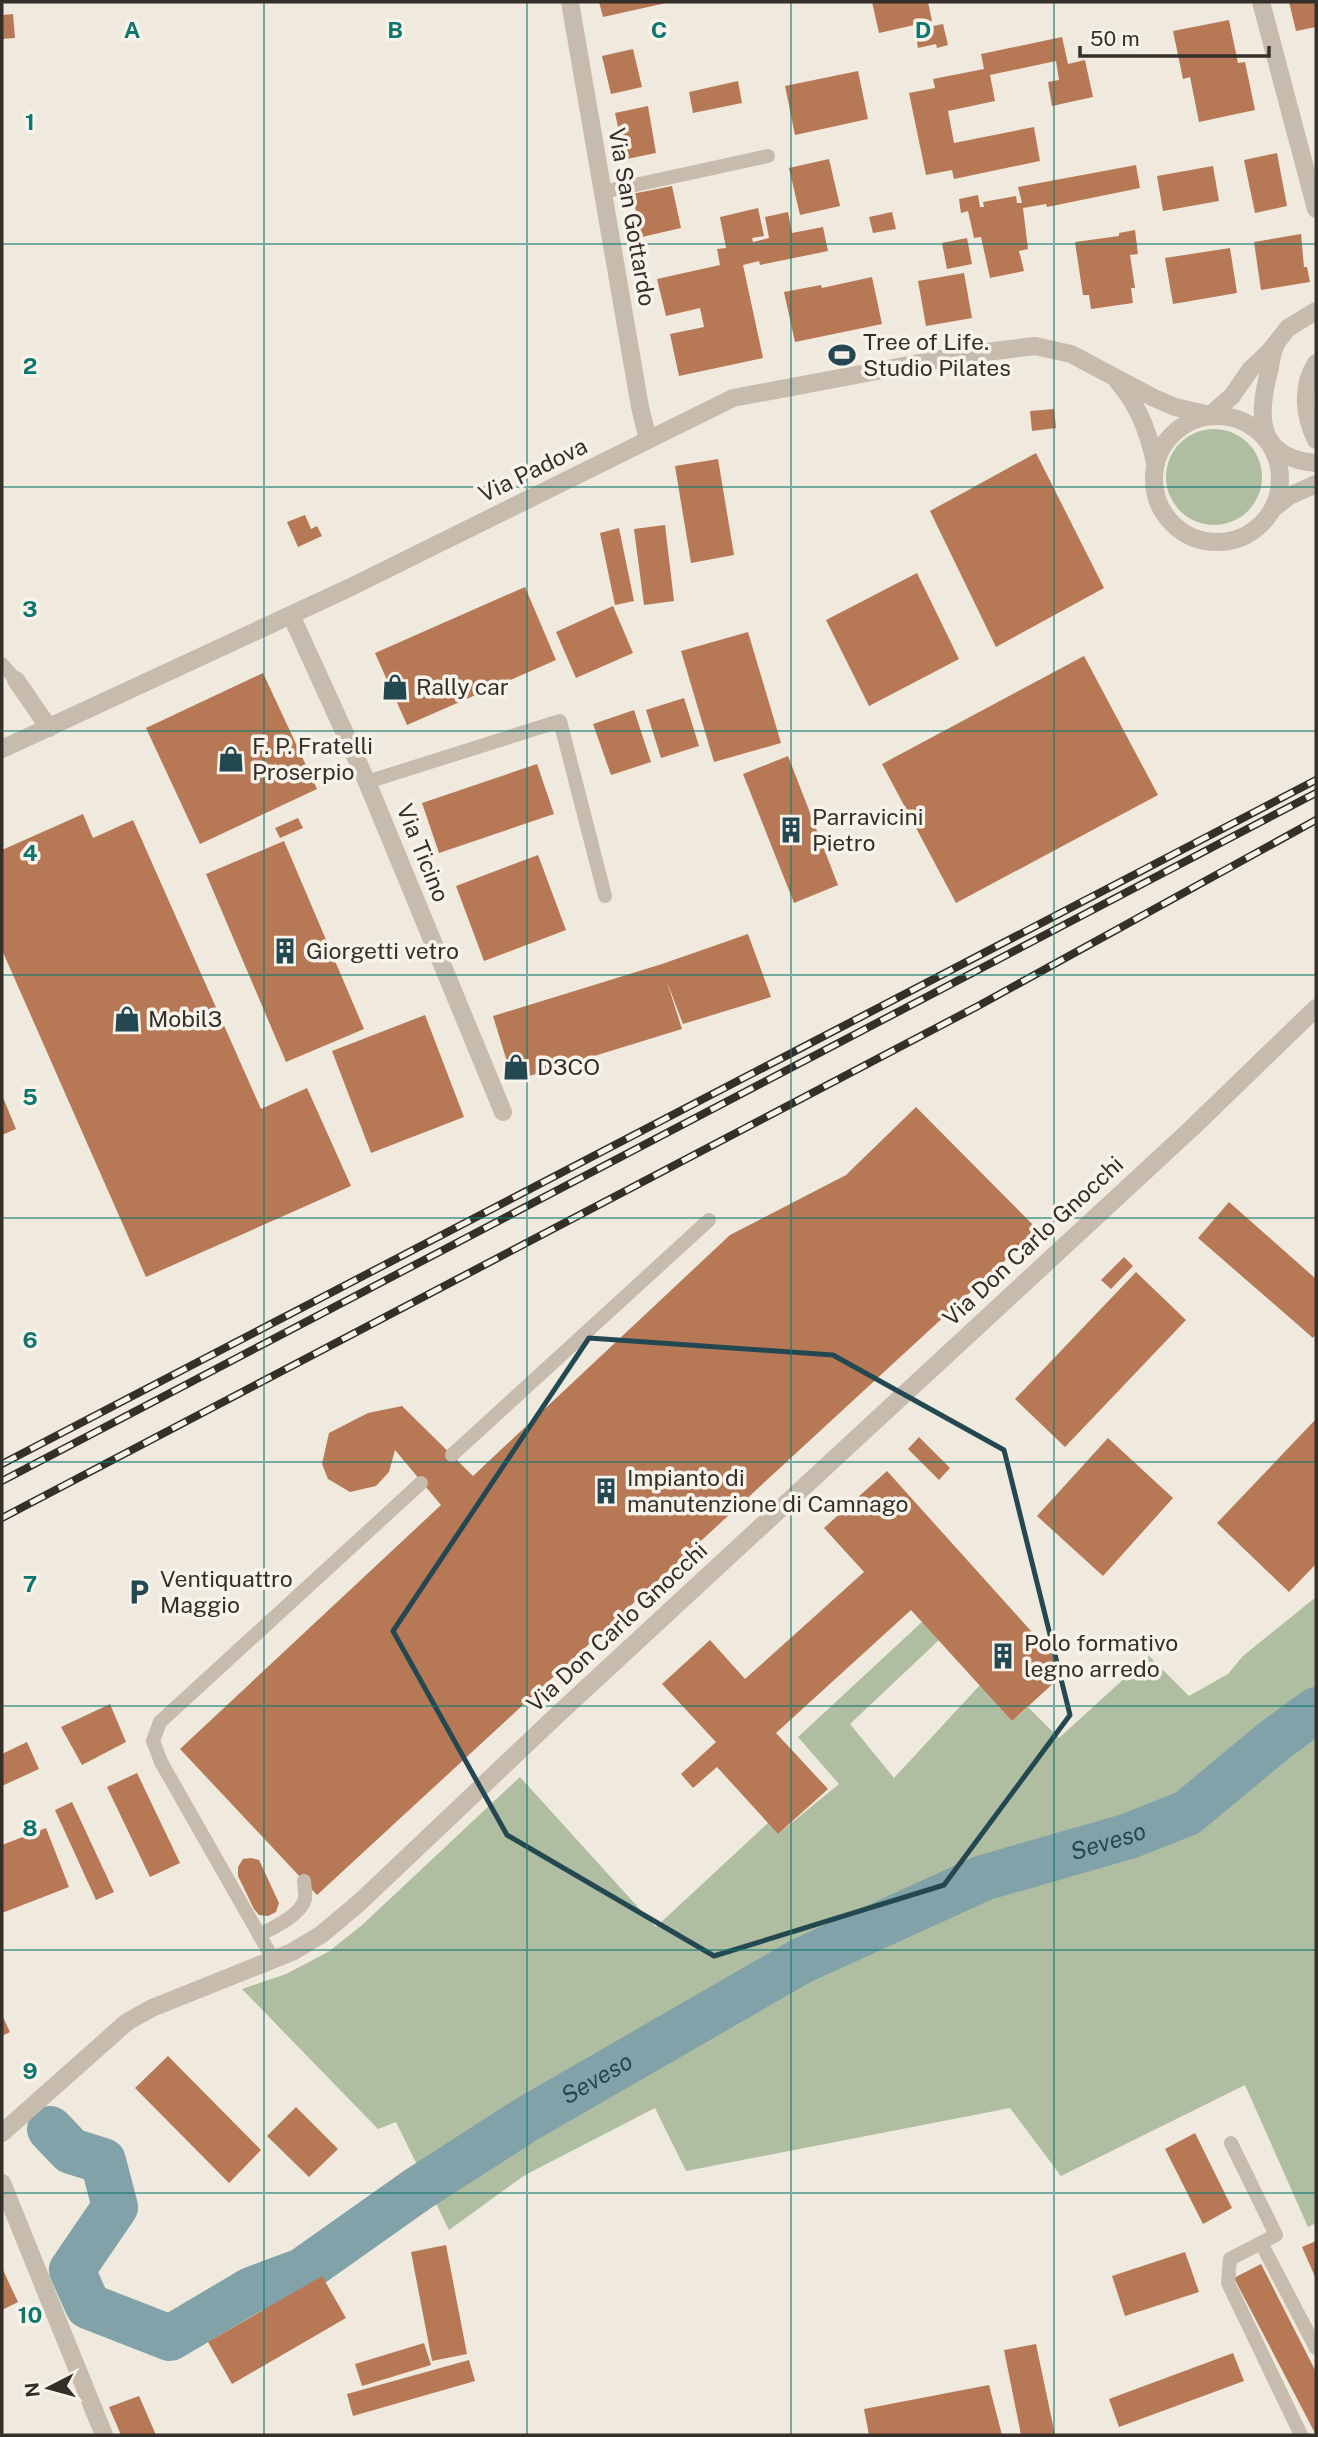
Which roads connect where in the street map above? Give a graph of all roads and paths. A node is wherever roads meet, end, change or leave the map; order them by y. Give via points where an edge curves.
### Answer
1 (570, 2) edge
2 (1261, 2) edge
3 (768, 156) dead end
4 (603, 192) junction
5 (1316, 209) edge
6 (1316, 311) edge
7 (1276, 344) junction
8 (1316, 363) edge
9 (1111, 375) junction
10 (1210, 415) junction
11 (648, 440) junction
12 (1316, 440) edge
13 (1271, 445) junction
14 (1156, 463) junction
15 (1316, 463) edge
16 (1316, 484) edge
17 (1274, 508) junction
18 (291, 615) junction
19 (2, 664) edge
20 (16, 680) joint
21 (48, 728) junction
22 (2, 749) edge
23 (367, 782) junction
24 (605, 896) dead end
25 (1316, 1008) edge
26 (503, 1112) dead end
27 (709, 1220) dead end
28 (452, 1455) dead end
29 (421, 1483) dead end
30 (304, 1881) dead end
31 (259, 1935) junction
32 (273, 1959) junction
33 (2, 2133) edge
34 (1231, 2143) dead end
35 (2, 2183) edge
36 (1261, 2243) junction
37 (1316, 2348) edge
38 (104, 2435) edge
39 (1301, 2435) edge

1 - 4 street, Via San Gottardo
2 - 5 street
3 - 4 lane
4 - 11 street, Via San Gottardo
6 - 7 street via 1288,328
7 - 10 street
7 - 13 street via 1262,405
8 - 12 street via 1308,380 1306,402
9 - 10 street, Via Padova via 1175,407
9 - 11 street, Via Padova via 1054,349 1015,347 733,398
9 - 14 street via 1138,412
10 - 13 street via 1245,421
10 - 14 street via 1175,430
11 - 18 street, Via Padova
13 - 15 street via 1293,459
13 - 17 street via 1280,466
14 - 17 street via 1158,503 1169,521 1185,534 1225,543 1254,531
16 - 17 street
18 - 21 street, Via Padova
18 - 23 street, Via Ticino
19 - 20 lane
20 - 21 street
21 - 22 street, Via Padova
23 - 24 lane via 560,721
23 - 26 street, Via Ticino
25 - 32 street, Via Don Carlo Gnocchi via 360,1902 322,1934
27 - 28 lane
29 - 31 lane via 160,1722 153,1741
30 - 31 lane via 305,1899 298,1910
31 - 32 lane
32 - 33 street, Via Don Carlo Gnocchi via 127,2022
34 - 36 lane via 1276,2235
35 - 38 street
36 - 37 lane
36 - 39 lane via 1230,2259 1228,2283

